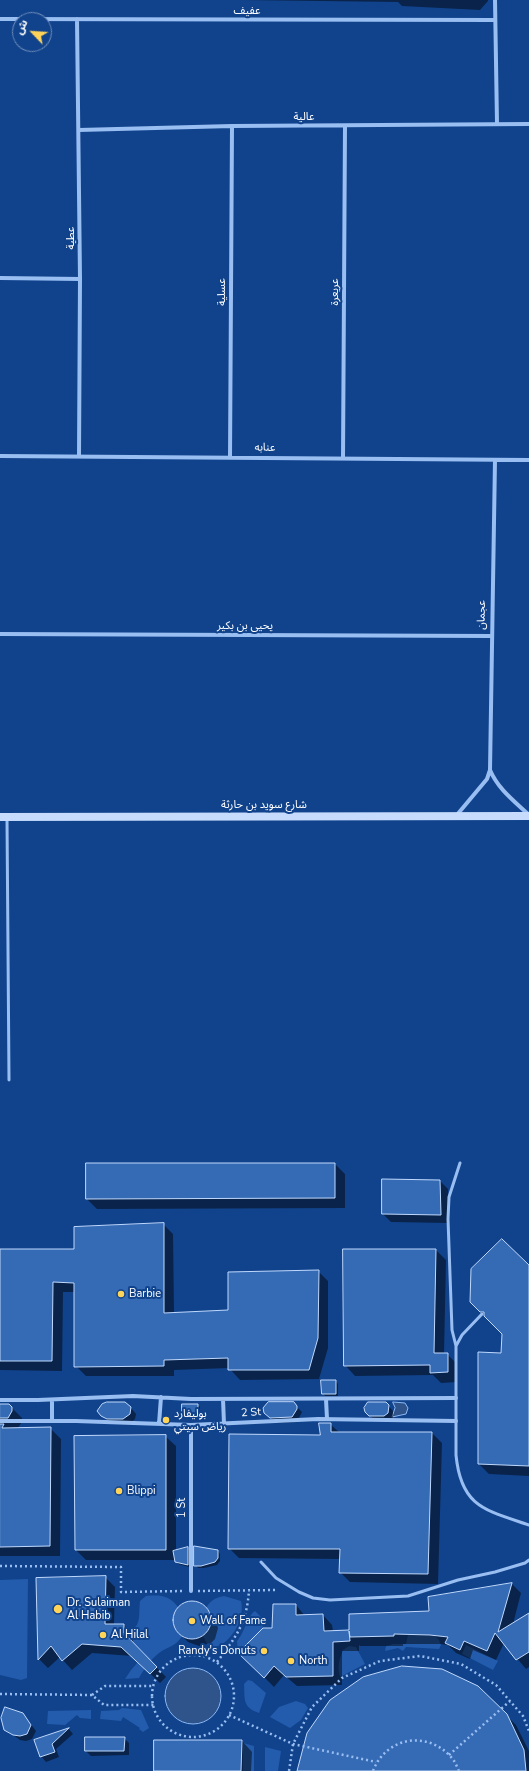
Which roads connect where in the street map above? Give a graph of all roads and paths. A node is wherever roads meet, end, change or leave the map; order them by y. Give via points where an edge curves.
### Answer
1 (495, 0) edge
2 (0, 19) edge
3 (77, 19) junction
4 (495, 20) junction
5 (497, 123) junction
6 (529, 124) edge
7 (232, 126) junction
8 (345, 126) junction
9 (79, 130) junction
10 (0, 278) edge
11 (80, 279) junction
12 (0, 456) edge
13 (79, 456) junction
14 (230, 457) junction
15 (343, 458) junction
16 (495, 460) junction
17 (529, 460) edge
18 (0, 634) edge
19 (491, 636) junction
20 (490, 770) junction
21 (456, 816) junction
22 (529, 816) edge
23 (4, 817) edge
24 (10, 1080) dead end
25 (460, 1163) dead end
26 (482, 1314) dead end
27 (456, 1346) junction
28 (161, 1398) junction
29 (456, 1398) junction
30 (224, 1399) junction
31 (326, 1399) junction
32 (0, 1400) edge
33 (52, 1400) junction
34 (327, 1419) junction
35 (0, 1420) edge
36 (52, 1421) junction
37 (456, 1422) junction
38 (159, 1424) junction
39 (224, 1424) junction
40 (191, 1426) junction
41 (529, 1525) edge
42 (529, 1560) edge
43 (261, 1562) dead end
44 (0, 1566) edge
45 (249, 1590) dead end
46 (191, 1591) dead end
47 (121, 1592) dead end
48 (217, 1662) junction
49 (154, 1686) junction
50 (0, 1694) edge
51 (92, 1695) junction
52 (510, 1701) junction
53 (154, 1705) junction
54 (229, 1715) junction
55 (529, 1731) edge
56 (293, 1744) junction
57 (449, 1755) junction
58 (376, 1762) junction
59 (289, 1771) edge
60 (372, 1771) edge
61 (459, 1771) edge

1 - 4 street
2 - 3 street, عفيف
3 - 4 street, عفيف
3 - 9 street, عطية
4 - 5 street
5 - 6 street, عالية
5 - 8 street, عالية
7 - 8 street, عالية
7 - 9 street, عالية
7 - 14 street, عسلية
8 - 15 street, عريعرة
9 - 11 street, عطية
10 - 11 street
11 - 13 street, عطية
12 - 13 street, عنابه
13 - 14 street, عنابه
14 - 15 street, عنابه
15 - 16 street, عنابه
16 - 17 street, عنابه
16 - 19 street, عجمان
18 - 19 street, يحيى بن بكير
19 - 20 street, عجمان
20 - 21 street, عجمان via 487,779
20 - 22 street via 503,791
21 - 22 street, شارع سويد بن حارثة
21 - 23 street, شارع سويد بن حارثة
23 - 24 lane
25 - 27 lane via 449,1197 448,1219 452,1330
26 - 27 lane via 462,1335
27 - 29 lane
28 - 30 street, 2 St
28 - 33 street, 2 St via 134,1396
28 - 38 street
29 - 31 street, 2 St
29 - 37 lane
30 - 31 street, 2 St
30 - 39 street
31 - 34 street
32 - 33 street, 2 St
33 - 36 street
34 - 37 street, 2 St
34 - 39 street, 2 St
35 - 36 street, 2 St
36 - 38 street, 2 St
37 - 41 lane via 458,1472 468,1494 486,1511
38 - 40 street, 2 St
39 - 40 street, 2 St
40 - 46 street, 1 St
42 - 43 lane via 408,1596 330,1600 313,1598 299,1592 276,1578
44 - 47 path via 121,1567
45 - 48 path via 248,1605 240,1632
48 - 49 path via 192,1655 180,1657 168,1664 159,1674
48 - 54 path via 232,1684 234,1696
49 - 51 path via 105,1686
49 - 53 path
50 - 51 path
51 - 53 path via 104,1705
52 - 55 path via 523,1716
52 - 56 path via 496,1685 461,1664 420,1656 380,1661 342,1678 312,1707
52 - 57 path
53 - 54 path via 158,1718 167,1728 191,1737 216,1730
54 - 56 path
56 - 58 path
56 - 59 path
57 - 58 path via 428,1742 413,1740 398,1743
57 - 61 path
58 - 60 path

